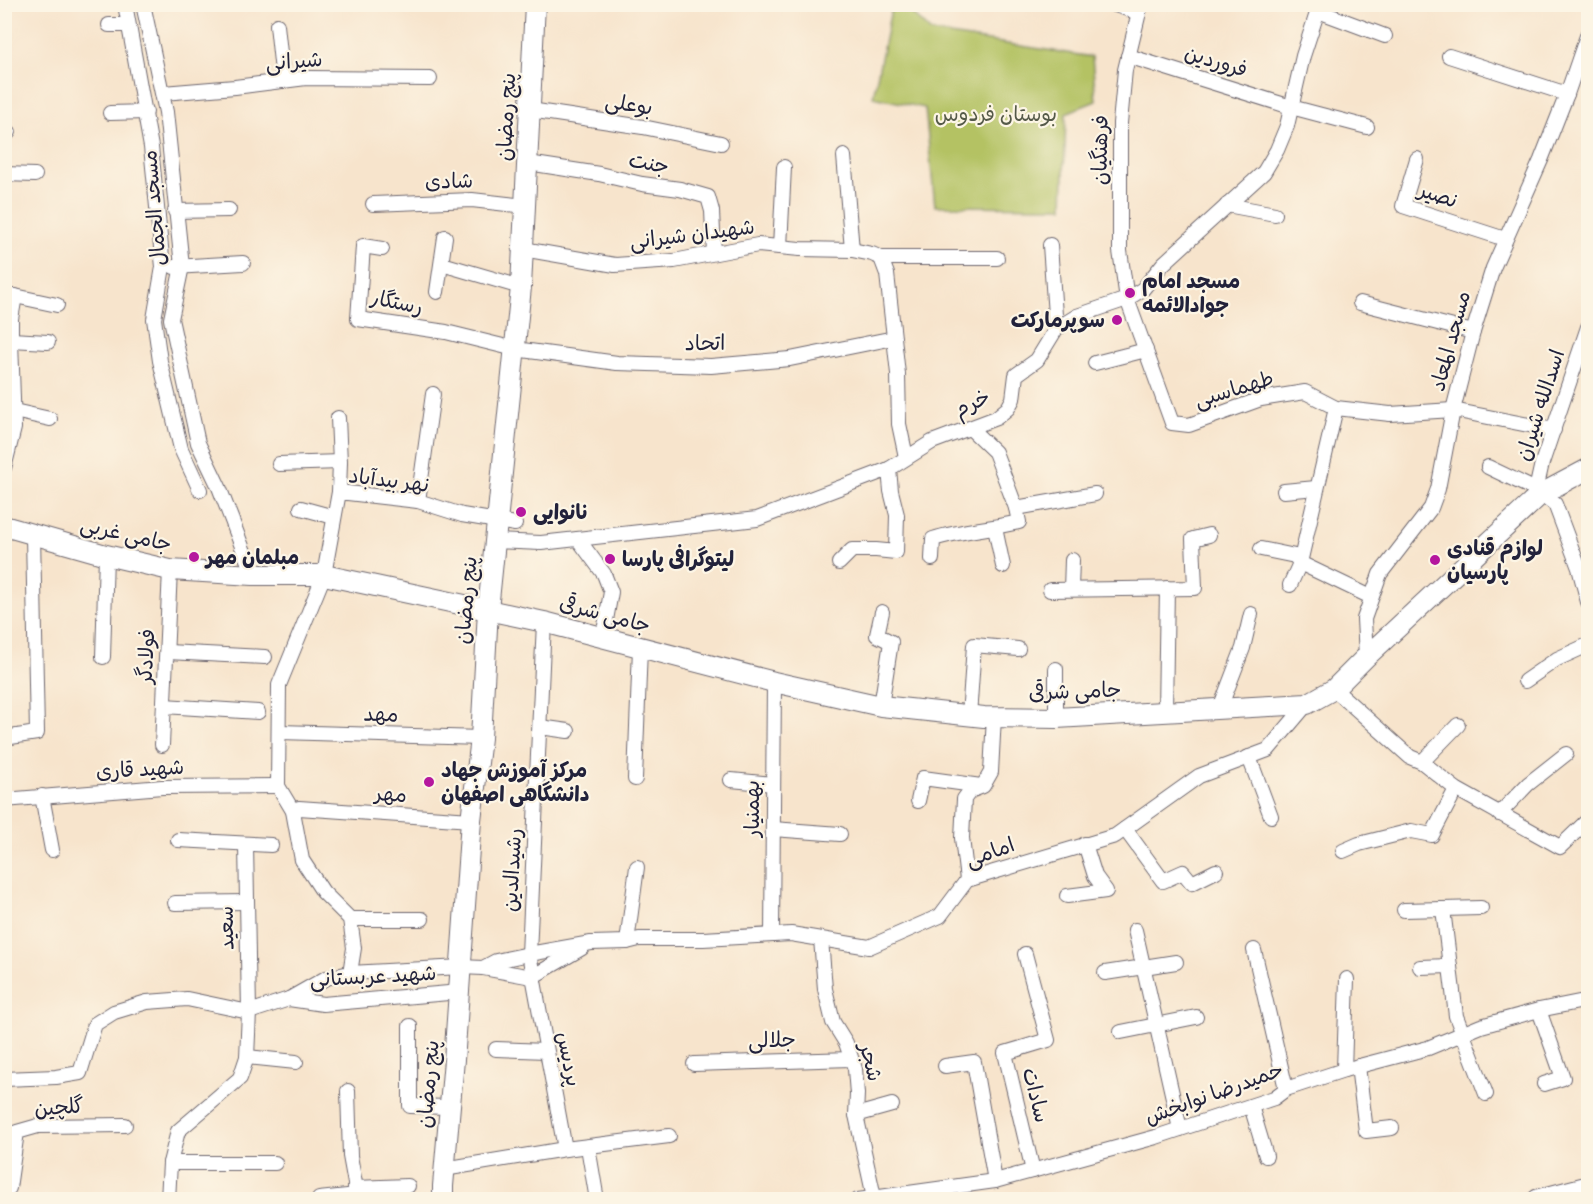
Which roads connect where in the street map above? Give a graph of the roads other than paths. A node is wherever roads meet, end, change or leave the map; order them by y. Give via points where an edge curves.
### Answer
1 (125, 4) edge
2 (143, 4) edge
3 (535, 4) edge
4 (1112, 4) edge
5 (1319, 8) edge
6 (1140, 9) edge
7 (128, 25) junction
8 (277, 25) dead end
9 (109, 26) dead end
10 (1588, 35) edge
11 (1385, 36) dead end
12 (1128, 56) junction
13 (1449, 56) dead end
14 (429, 79) dead end
15 (283, 81) junction
16 (172, 92) junction
17 (1567, 94) junction
18 (1291, 107) junction
19 (530, 110) junction
20 (146, 112) junction
21 (110, 113) dead end
22 (1367, 127) dead end
23 (721, 143) dead end
24 (844, 156) dead end
25 (1417, 159) dead end
26 (528, 163) junction
27 (784, 167) dead end
28 (4, 174) edge
29 (35, 175) dead end
30 (373, 204) dead end
31 (1227, 205) junction
32 (525, 206) junction
33 (230, 210) dead end
34 (184, 211) junction
35 (1275, 214) dead end
36 (445, 237) dead end
37 (1505, 238) junction
38 (1050, 244) dead end
39 (780, 247) junction
40 (382, 249) dead end
41 (523, 249) junction
42 (852, 250) junction
43 (714, 253) junction
44 (881, 258) junction
45 (997, 258) dead end
46 (243, 263) dead end
47 (442, 264) junction
48 (189, 266) junction
49 (163, 267) junction
50 (521, 286) junction
51 (437, 292) dead end
52 (10, 296) edge
53 (1127, 298) junction
54 (1360, 303) dead end
55 (57, 305) dead end
56 (1588, 327) edge
57 (1056, 329) junction
58 (1473, 332) junction
59 (894, 338) junction
60 (11, 340) junction
61 (48, 342) dead end
62 (515, 349) junction
63 (1146, 350) junction
64 (1095, 363) dead end
65 (433, 394) dead end
66 (1336, 408) junction
67 (1453, 410) junction
68 (14, 411) junction
69 (338, 418) dead end
70 (50, 419) dead end
71 (9, 428) edge
72 (971, 429) junction
73 (1554, 430) junction
74 (906, 457) junction
75 (340, 462) junction
76 (279, 464) dead end
77 (1488, 467) dead end
78 (4, 468) edge
79 (889, 469) junction
80 (1588, 469) edge
81 (1316, 488) junction
82 (200, 490) dead end
83 (1284, 491) dead end
84 (339, 492) junction
85 (1538, 492) junction
86 (1095, 495) dead end
87 (418, 501) junction
88 (301, 508) dead end
89 (1016, 508) junction
90 (334, 517) junction
91 (4, 526) edge
92 (502, 528) junction
93 (995, 528) junction
94 (33, 535) junction
95 (1209, 535) dead end
96 (578, 539) junction
97 (1261, 549) dead end
98 (106, 555) junction
99 (932, 559) dead end
100 (1071, 560) dead end
101 (839, 563) dead end
102 (1300, 563) junction
103 (1003, 566) dead end
104 (1584, 566) edge
105 (170, 570) junction
106 (253, 575) junction
107 (324, 575) junction
108 (1290, 585) dead end
109 (1167, 588) junction
110 (1071, 589) junction
111 (1050, 590) dead end
112 (1371, 597) junction
113 (1588, 602) edge
114 (488, 610) junction
115 (882, 612) dead end
116 (1251, 614) dead end
117 (544, 622) junction
118 (603, 638) junction
119 (1588, 645) edge
120 (640, 648) junction
121 (1018, 649) dead end
122 (168, 652) junction
123 (103, 657) dead end
124 (265, 657) dead end
125 (1366, 657) junction
126 (1056, 669) dead end
127 (1525, 681) dead end
128 (774, 682) junction
129 (1334, 690) junction
130 (1307, 704) junction
131 (881, 705) junction
132 (164, 706) junction
133 (1220, 708) junction
134 (1165, 711) junction
135 (258, 712) dead end
136 (969, 716) junction
137 (994, 717) junction
138 (1056, 718) junction
139 (1458, 724) dead end
140 (540, 727) junction
141 (568, 731) dead end
142 (280, 732) junction
143 (4, 738) edge
144 (480, 738) junction
145 (162, 745) dead end
146 (1566, 754) dead end
147 (1249, 757) junction
148 (1422, 762) junction
149 (635, 779) dead end
150 (731, 780) dead end
151 (278, 781) junction
152 (773, 784) junction
153 (983, 786) junction
154 (1456, 789) junction
155 (42, 796) junction
156 (4, 800) edge
157 (918, 801) dead end
158 (300, 809) junction
159 (1499, 814) junction
160 (1271, 816) dead end
161 (471, 820) junction
162 (1588, 820) edge
163 (773, 828) junction
164 (1125, 830) junction
165 (840, 834) dead end
166 (178, 840) dead end
167 (246, 844) junction
168 (1085, 844) junction
169 (271, 845) dead end
170 (52, 850) dead end
171 (1343, 850) dead end
172 (637, 867) dead end
173 (1216, 871) dead end
174 (967, 880) junction
175 (1067, 896) dead end
176 (246, 902) junction
177 (175, 903) dead end
178 (1481, 908) dead end
179 (1443, 909) junction
180 (1404, 910) dead end
181 (355, 919) junction
182 (422, 919) dead end
183 (1135, 930) dead end
184 (772, 935) junction
185 (821, 939) junction
186 (627, 942) junction
187 (591, 943) junction
188 (1254, 950) dead end
189 (529, 954) junction
190 (1025, 954) dead end
191 (1176, 962) dead end
192 (1450, 966) junction
193 (461, 967) junction
194 (1420, 967) dead end
195 (483, 968) junction
196 (1144, 968) junction
197 (350, 973) junction
198 (1105, 973) dead end
199 (532, 977) junction
200 (1347, 979) dead end
201 (460, 992) junction
202 (289, 999) junction
203 (1584, 1002) edge
204 (1539, 1010) junction
205 (244, 1011) junction
206 (1196, 1017) dead end
207 (410, 1026) dead end
208 (1157, 1026) junction
209 (1121, 1032) dead end
210 (1462, 1034) junction
211 (496, 1049) dead end
212 (546, 1050) junction
213 (247, 1057) junction
214 (851, 1059) junction
215 (296, 1062) dead end
216 (694, 1064) dead end
217 (945, 1066) dead end
218 (1351, 1068) junction
219 (4, 1079) edge
220 (1544, 1084) dead end
221 (1286, 1089) junction
222 (348, 1091) dead end
223 (1486, 1094) dead end
224 (892, 1105) dead end
225 (1251, 1106) junction
226 (450, 1107) junction
227 (856, 1115) junction
228 (124, 1125) dead end
229 (1392, 1128) dead end
230 (1180, 1130) junction
231 (669, 1136) dead end
232 (588, 1147) junction
233 (565, 1149) junction
234 (1266, 1156) dead end
235 (177, 1163) junction
236 (275, 1163) dead end
237 (444, 1169) junction
238 (1033, 1171) junction
239 (995, 1181) junction
240 (408, 1186) dead end
241 (1588, 1187) edge
242 (8, 1192) edge
243 (945, 1193) edge
244 (357, 1194) edge
245 (874, 1197) junction
246 (319, 1199) edge
247 (168, 1200) edge
248 (443, 1200) edge
249 (597, 1200) edge
250 (858, 1200) edge
251 (1538, 1200) edge

1 - 7 street, مسجد الجمال
2 - 16 street, مسجد الجمال via 146,25
3 - 19 street, پنج رمضان
4 - 6 street
5 - 11 street
5 - 18 street, خرم
6 - 12 street, فرهنگیان
7 - 9 street
7 - 20 street, مسجد الجمال
8 - 15 street
10 - 17 street, مسجد المعاد
12 - 18 street, فروردین
12 - 53 street, فرهنگیان via 1120,123 1120,251
13 - 17 street
14 - 15 street, شیرانی
15 - 16 street, شیرانی
16 - 34 street, مسجد الجمال
17 - 37 street, مسجد المعاد
18 - 22 street, فروردین
18 - 31 street, خرم via 1287,126 1264,172
19 - 23 street, بوعلی
19 - 26 street, پنج رمضان
20 - 21 street
20 - 49 street, مسجد الجمال
24 - 42 street
25 - 37 street, نصیر via 1403,206
26 - 32 street, پنج رمضان
26 - 43 street, جنت via 708,197
27 - 39 street
28 - 29 street
30 - 32 street, شادی via 472,201
31 - 35 street
31 - 53 street, خرم via 1143,289
32 - 41 street, پنج رمضان
33 - 34 street
34 - 48 street, مسجد الجمال
36 - 47 street
37 - 58 street, مسجد المعاد
38 - 57 street
39 - 42 street, شهیدان شیرانی
39 - 43 street, شهیدان شیرانی via 758,245
40 - 62 street, رستگار via 363,246 358,319 447,332
41 - 43 street, شهیدان شیرانی via 615,265 674,261
41 - 50 street, پنج رمضان
42 - 44 street, شهیدان شیرانی
44 - 45 street, شهیدان شیرانی
44 - 59 street via 887,274
46 - 48 street
47 - 50 street
47 - 51 street
48 - 49 street
48 - 106 street, مسجد الجمال via 171,319 187,398 198,443
49 - 82 street, مسجد الجمال via 154,319 160,361 181,449
50 - 62 street, پنج رمضان
52 - 55 street
52 - 60 street
53 - 57 street, خرم via 1077,316
53 - 63 street, طهماسبی
54 - 58 street
56 - 73 street, اسدالله شیران
57 - 72 street, خرم via 1036,360 1016,375 1008,408
58 - 67 street, مسجد المعاد
59 - 62 street, اتحاد via 790,359 711,366 617,363
59 - 74 street via 899,424
60 - 61 street
60 - 68 street
62 - 92 street, پنج رمضان
63 - 64 street
63 - 66 street, طهماسبی via 1172,423 1189,425 1262,399 1305,392
65 - 87 street
66 - 67 street, طهماسبی via 1390,414
66 - 81 street
67 - 73 street, طهماسبی
67 - 112 street, مسجد المعاد via 1431,508 1380,574
68 - 70 street
68 - 71 street
69 - 75 street
71 - 78 street
72 - 74 street, خرم via 932,442
72 - 89 street via 994,452
73 - 85 street, اسدالله شیران via 1542,463
74 - 79 street, خرم
75 - 76 street
75 - 84 street
77 - 85 street
79 - 96 street, خرم via 757,519
79 - 101 street via 897,515 896,552 852,550
80 - 85 street, جامی شرقی
81 - 83 street
81 - 102 street
84 - 87 street, نهر بیدآباد
84 - 90 street, نهر بیدآباد
85 - 104 street via 1555,504
85 - 125 street, جامی شرقی
86 - 89 street
87 - 92 street, نهر بیدآباد
88 - 90 street
89 - 93 street via 1019,522
90 - 107 street, نهر بیدآباد
91 - 94 street, جامی غربی
92 - 96 street, خرم via 541,543
92 - 114 street, پنج رمضان
93 - 99 street via 953,532 933,539
93 - 103 street
94 - 98 street, جامی غربی
94 - 143 street via 38,733
95 - 109 street via 1192,539 1195,588
96 - 118 street via 612,592
97 - 102 street via 1295,556
98 - 105 street, جامی غربی
98 - 123 street
100 - 110 street
102 - 108 street
102 - 112 street
104 - 113 street
105 - 106 street, جامی غربی
105 - 122 street, فولادگر
106 - 107 street, جامی غربی
107 - 114 street, جامی غربی
107 - 142 street, نهر بیدآباد via 279,685
109 - 110 street
109 - 134 street
110 - 111 street
112 - 125 street, مسجد المعاد via 1364,619
114 - 117 street, جامی شرقی
114 - 144 street, پنج رمضان
115 - 131 street via 877,635 891,642
116 - 133 street via 1243,648
117 - 118 street, جامی شرقی
117 - 140 street, رشیدالدین
118 - 120 street, جامی شرقی
119 - 127 street via 1557,659
120 - 128 street, جامی شرقی
120 - 149 street
121 - 136 street via 974,645
122 - 124 street
122 - 132 street, فولادگر
125 - 129 street, جامی شرقی
126 - 138 street
128 - 131 street, جامی شرقی
128 - 152 street, بهمنیار
129 - 130 street, جامی شرقی
129 - 148 street via 1410,758
130 - 133 street, جامی شرقی
130 - 147 street, امامی via 1268,750
131 - 136 street, جامی شرقی
132 - 135 street
132 - 145 street, فولادگر
133 - 134 street, جامی شرقی
134 - 138 street, جامی شرقی
136 - 137 street, جامی شرقی
137 - 138 street, جامی شرقی
137 - 153 street via 991,772
139 - 148 street
140 - 141 street
140 - 189 street, رشیدالدین
142 - 144 street, مهد
142 - 151 street, نهر بیدآباد
144 - 161 street, پنج رمضان
146 - 159 street via 1528,784
147 - 160 street
147 - 164 street, امامی via 1199,776
148 - 154 street
150 - 152 street
151 - 155 street, شهید قاری
151 - 158 street
152 - 163 street, بهمنیار
153 - 157 street via 923,778
153 - 174 street via 970,791 964,799 962,838
154 - 159 street
154 - 171 street via 1432,835 1411,831
155 - 156 street, شهید قاری
155 - 170 street
158 - 161 street, مهر
158 - 181 street via 302,860 323,892
159 - 162 street via 1560,847
161 - 193 street, پنج رمضان
163 - 165 street
163 - 184 street, بهمنیار
164 - 168 street, امامی
164 - 173 street via 1163,881 1183,872 1192,883
166 - 167 street
167 - 169 street
167 - 176 street, سعید
168 - 174 street, امامی
168 - 175 street via 1095,876 1106,891
172 - 186 street
174 - 185 street, امامی via 940,916 869,947
176 - 177 street
176 - 205 street, سعید
178 - 179 street
179 - 180 street
179 - 192 street
181 - 182 street
181 - 197 street
183 - 196 street
184 - 185 street, امامی
184 - 186 street, امامی
185 - 214 street, شجر via 825,989 833,1022
186 - 187 street, امامی
187 - 189 street, امامی
187 - 199 street, امامی
188 - 221 street
189 - 195 street, امامی
189 - 199 street, رشیدالدین
190 - 238 street, سادات via 1048,1040 1005,1053
191 - 196 street
192 - 194 street
192 - 210 street
193 - 195 street, امامی
193 - 197 street, شهید عربستانی
193 - 201 street, پنج رمضان
195 - 199 street, امامی
196 - 198 street
196 - 208 street
197 - 202 street, شهید عربستانی via 326,978
199 - 212 street, پردیس
200 - 218 street
201 - 202 street, شهید عربستانی via 322,1004
201 - 226 street, پنج رمضان
202 - 205 street, شهید عربستانی
203 - 204 street, حمیدرضا نوابخش
204 - 210 street, حمیدرضا نوابخش
204 - 220 street via 1563,1078
205 - 213 street, سعید
205 - 219 street via 187,999 147,1002 114,1012 95,1024 80,1073
206 - 208 street
207 - 226 street via 410,1106
208 - 209 street
208 - 230 street
210 - 218 street, حمیدرضا نوابخش via 1428,1048
210 - 223 street
211 - 212 street
212 - 233 street, پردیس
213 - 215 street
213 - 235 street, سعید via 236,1082 178,1131
214 - 216 street, جلالی
214 - 227 street, شجر
217 - 239 street via 974,1062
218 - 221 street, حمیدرضا نوابخش
218 - 229 street via 1366,1131
221 - 225 street, حمیدرضا نوابخش
222 - 244 street via 350,1156
224 - 227 street
225 - 230 street, حمیدرضا نوابخش
225 - 234 street
226 - 237 street, پنج رمضان
227 - 245 street, شجر
228 - 242 street, گلچین via 38,1126 17,1132
230 - 238 street, حمیدرضا نوابخش
231 - 232 street
232 - 233 street
232 - 249 street
233 - 237 street
235 - 236 street
235 - 247 street
237 - 248 street, پنج رمضان
238 - 239 street, حمیدرضا نوابخش
239 - 243 street, حمیدرضا نوابخش
240 - 244 street
241 - 251 main road
243 - 245 street, حمیدرضا نوابخش
244 - 246 street
245 - 250 street, حمیدرضا نوابخش

